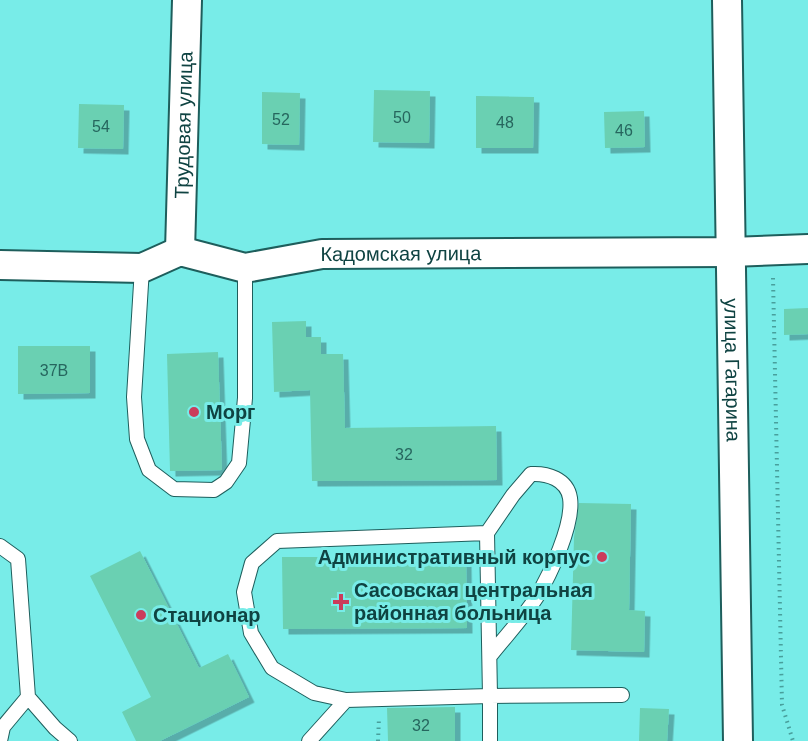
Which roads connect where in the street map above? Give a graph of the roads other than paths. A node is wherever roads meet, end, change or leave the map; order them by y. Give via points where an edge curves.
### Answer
1 (187, 0) edge
2 (727, 0) edge
3 (808, 249) edge
4 (180, 251) junction
5 (731, 252) junction
6 (0, 266) edge
7 (142, 268) junction
8 (245, 268) junction
9 (487, 533) junction
10 (0, 546) edge
11 (490, 656) junction
12 (622, 695) dead end
13 (490, 696) junction
14 (28, 697) junction
15 (346, 700) junction
16 (1, 733) edge
17 (70, 741) edge
18 (309, 741) edge
19 (490, 741) edge
20 (738, 741) edge

1 - 4 street, Трудовая улица
2 - 5 street, улица Гагарина
3 - 5 street, Кадомская улица
4 - 7 street
4 - 8 street, Кадомская улица
5 - 8 street, Кадомская улица via 322,254
5 - 20 street, улица Гагарина
6 - 7 street
7 - 8 lane via 134,397 137,439 149,470 174,489 214,490 226,482 239,463 245,398
9 - 11 lane
9 - 11 lane via 531,474 545,473 562,482 570,496 570,512 557,558 535,599
9 - 15 lane via 277,541 252,563 244,592 251,633 272,668 314,693
10 - 14 lane via 18,559
11 - 13 lane
12 - 13 lane
13 - 15 lane
13 - 19 lane
14 - 16 lane
14 - 17 lane
15 - 18 lane

